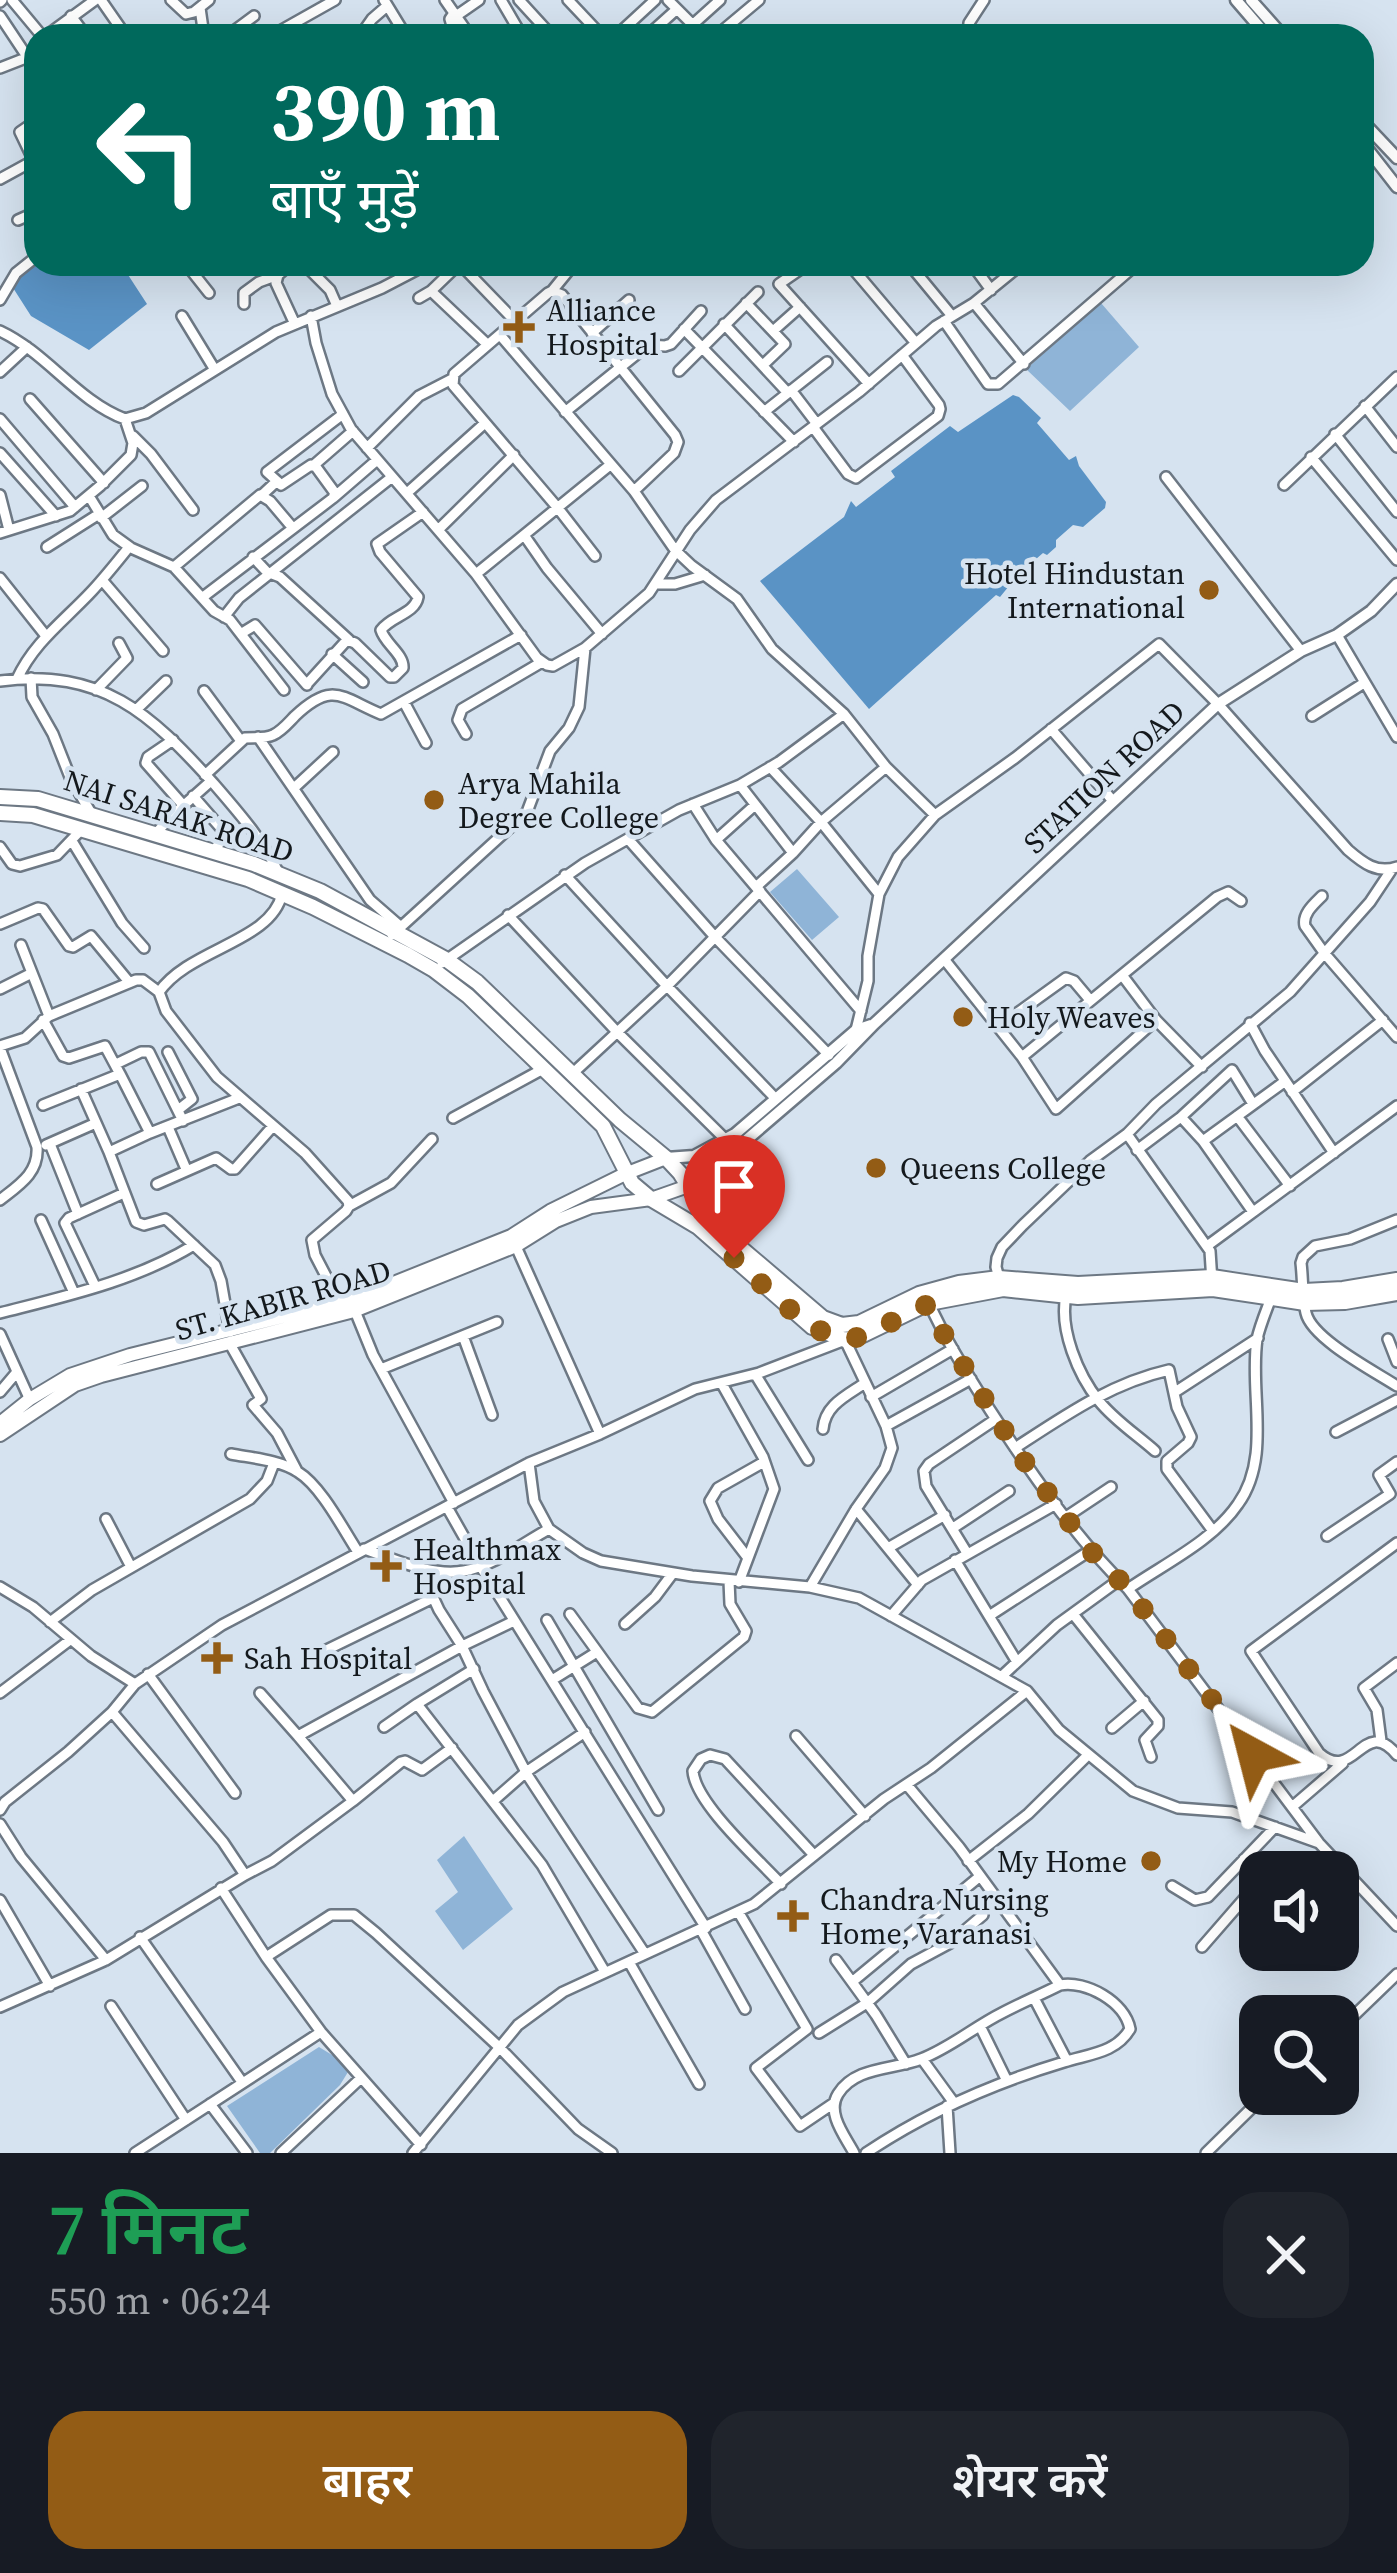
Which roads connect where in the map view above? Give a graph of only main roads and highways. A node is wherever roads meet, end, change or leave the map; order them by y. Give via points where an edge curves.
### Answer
1 (0, 796) edge
2 (0, 813) edge
3 (335, 909) junction
4 (666, 1159) junction
5 (625, 1174) junction
6 (688, 1186) junction
7 (651, 1199) junction
8 (514, 1241) junction
9 (1397, 1280) edge
10 (1212, 1283) junction
11 (1397, 1293) edge
12 (1305, 1297) junction
13 (32, 1404) junction
14 (0, 1423) edge
15 (0, 1435) edge

1 - 3 main road, NAI SARAK ROAD via 38,799 214,852 279,874
2 - 3 main road, NAI SARAK ROAD via 33,815 76,836
3 - 4 main road, NAI SARAK ROAD via 399,929 478,982
3 - 5 main road, NAI SARAK ROAD via 467,996 604,1126
4 - 5 main road, ST. KABIR ROAD
4 - 6 main road, NAI SARAK ROAD
5 - 7 main road
5 - 8 main road, ST. KABIR ROAD
6 - 7 main road, ST. KABIR ROAD
6 - 10 main road, NAI SARAK ROAD via 723,1231 800,1300 842,1325 919,1294 999,1278
7 - 8 main road, ST. KABIR ROAD via 591,1207
7 - 10 main road via 698,1227 812,1327 845,1340 929,1304 1003,1289 1066,1296
8 - 13 main road, ST. KABIR ROAD via 348,1305 97,1365
9 - 12 main road
10 - 12 main road
11 - 12 main road via 1345,1302
13 - 14 main road, ST. KABIR ROAD
13 - 15 main road, ST. KABIR ROAD

